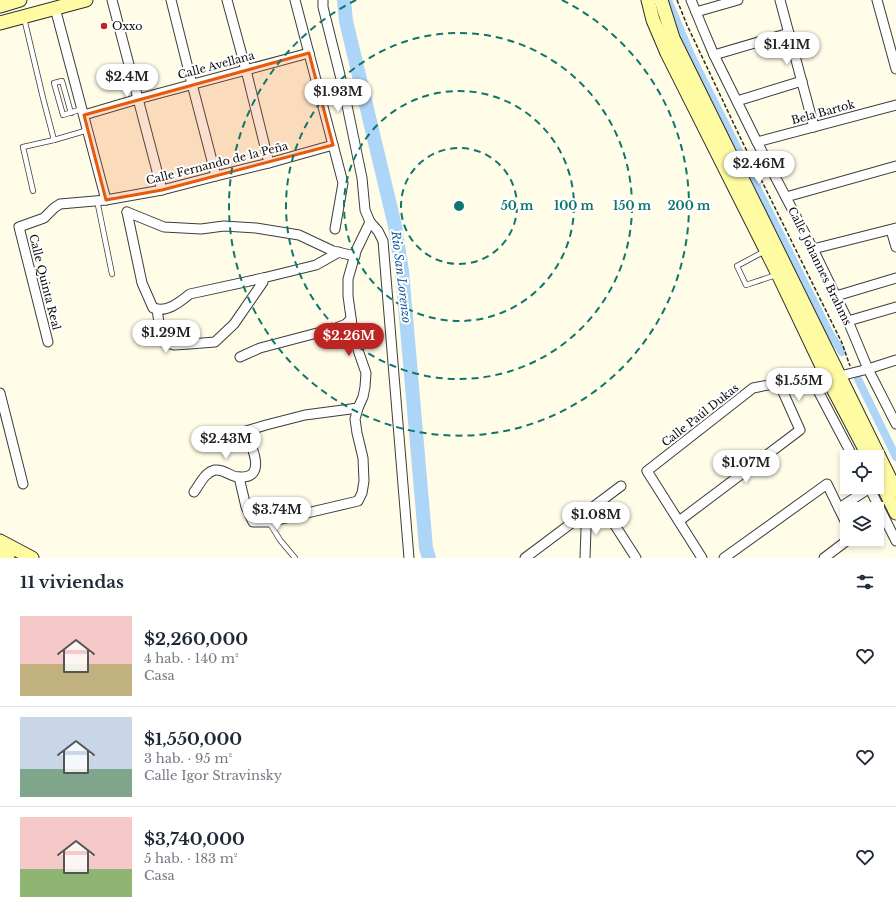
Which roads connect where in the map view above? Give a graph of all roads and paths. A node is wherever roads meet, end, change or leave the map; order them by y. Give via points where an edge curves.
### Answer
1 (20, 0) edge
2 (86, 0) edge
3 (112, 0) edge
4 (171, 0) edge
5 (227, 0) edge
6 (295, 0) edge
7 (323, 0) edge
8 (648, 0) edge
9 (661, 0) edge
10 (677, 0) edge
11 (691, 0) edge
12 (738, 0) edge
13 (780, 0) edge
14 (877, 0) edge
15 (0, 6) edge
16 (55, 8) junction
17 (696, 12) junction
18 (24, 16) junction
19 (0, 23) edge
20 (789, 33) junction
21 (309, 53) junction
22 (714, 55) junction
23 (896, 69) edge
24 (246, 70) junction
25 (802, 81) junction
26 (192, 84) junction
27 (138, 99) junction
28 (737, 101) junction
29 (896, 105) edge
30 (83, 112) junction
31 (71, 113) junction
32 (814, 127) junction
33 (88, 130) junction
34 (54, 140) junction
35 (757, 142) junction
36 (333, 145) junction
37 (270, 163) junction
38 (896, 166) edge
39 (216, 176) junction
40 (162, 190) junction
41 (33, 191) dead end
42 (786, 197) junction
43 (102, 200) junction
44 (370, 222) junction
45 (19, 226) joint
46 (335, 229) dead end
47 (894, 229) edge
48 (896, 247) edge
49 (766, 250) junction
50 (813, 250) junction
51 (339, 252) junction
52 (355, 256) junction
53 (112, 274) dead end
54 (778, 274) junction
55 (262, 278) junction
56 (896, 278) edge
57 (836, 296) junction
58 (896, 307) edge
59 (158, 309) junction
60 (351, 319) junction
61 (848, 321) junction
62 (48, 342) dead end
63 (240, 357) dead end
64 (896, 360) edge
65 (868, 369) junction
66 (852, 373) junction
67 (834, 378) junction
68 (779, 382) junction
69 (816, 385) junction
70 (0, 393) edge
71 (358, 408) junction
72 (896, 424) edge
73 (244, 432) junction
74 (232, 435) dead end
75 (849, 450) edge
76 (866, 450) edge
77 (239, 477) junction
78 (23, 484) dead end
79 (621, 486) dead end
80 (884, 488) edge
81 (896, 491) edge
82 (194, 492) dead end
83 (860, 494) edge
84 (872, 494) edge
85 (600, 502) junction
86 (839, 508) joint
87 (896, 513) edge
88 (584, 514) junction
89 (679, 521) junction
90 (269, 522) junction
91 (0, 541) edge
92 (896, 541) edge
93 (840, 546) edge
94 (0, 554) edge
95 (8, 558) edge
96 (32, 558) edge
97 (296, 558) edge
98 (409, 558) edge
99 (526, 558) edge
100 (585, 558) edge
101 (636, 558) edge
102 (702, 558) edge
103 (724, 558) edge
104 (824, 558) edge

1 - 15 main road
2 - 16 main road
3 - 27 street
4 - 26 street
5 - 24 street
6 - 21 street
7 - 44 street via 362,178 365,210
8 - 49 main road via 653,20 667,53
9 - 67 main road via 673,38
10 - 66 path via 741,139 842,343
11 - 17 street, Calle Johannes Brahms
12 - 17 street
13 - 20 street
14 - 23 street
16 - 18 main road
16 - 30 street
17 - 22 street, Calle Johannes Brahms
18 - 19 main road
18 - 34 lane
20 - 22 street
20 - 25 street
21 - 24 street, Calle Avellana
21 - 36 street
22 - 28 street, Calle Johannes Brahms
24 - 26 street, Calle Avellana
24 - 37 street
25 - 28 street
25 - 32 street
26 - 27 street, Calle Avellana
26 - 39 street
27 - 30 street, Calle Avellana
27 - 40 street
28 - 35 street, Calle Johannes Brahms
29 - 32 street, Bela Bartok
30 - 31 lane
30 - 33 street
31 - 31 lane via 62,82 54,83 63,115
32 - 35 street, Bela Bartok
33 - 34 lane
33 - 43 street
34 - 41 lane via 23,147
35 - 42 street, Calle Johannes Brahms
36 - 37 street, Calle Fernando de la Peña
36 - 46 street via 342,184
37 - 39 street, Calle Fernando de la Peña
38 - 42 street
39 - 40 street, Calle Fernando de la Peña
40 - 43 street, Calle Fernando de la Peña
42 - 50 street, Calle Johannes Brahms
43 - 45 street, Calle Fernando de la Peña via 60,204 44,218
43 - 53 lane
44 - 52 street
44 - 98 street via 383,241
45 - 62 street, Calle Quinta Real
47 - 48 street
47 - 50 street
49 - 54 main road
49 - 54 lane via 737,266 746,286
50 - 57 street, Calle Johannes Brahms
51 - 52 street
51 - 55 street via 316,265
51 - 59 street via 299,235 224,226 200,229 164,227 127,212 142,284 153,308
52 - 60 street via 348,279
54 - 67 main road
55 - 59 street via 190,294 167,309
55 - 59 street via 262,282 234,324 215,342 174,345 166,343 161,337
56 - 57 street
57 - 61 street, Calle Johannes Brahms
58 - 61 street
60 - 63 street via 336,328 260,348
60 - 71 street via 366,373 363,397
61 - 65 street, Calle Johannes Brahms
64 - 65 street
65 - 66 street
65 - 72 street, Calle Johannes Brahms
66 - 67 street
67 - 69 street
67 - 76 main road
67 - 81 main road
68 - 69 street, Calle Paúl Dukas via 805,378
68 - 89 street via 800,430
68 - 89 street, Calle Paúl Dukas via 753,388 647,471
69 - 75 street
70 - 78 street
71 - 73 street via 305,415
71 - 90 street via 355,419 363,458 364,481 358,501
73 - 74 street
73 - 77 street via 251,443 256,469 253,474
77 - 82 street via 232,476 224,470 215,470 206,474
77 - 90 street via 246,507 253,522
79 - 85 street
80 - 87 main road
83 - 86 street
84 - 92 street
85 - 88 street
85 - 101 street
86 - 103 street via 827,484
88 - 99 street
88 - 100 street
89 - 102 street
90 - 97 lane
91 - 96 main road
93 - 104 street
94 - 95 main road

